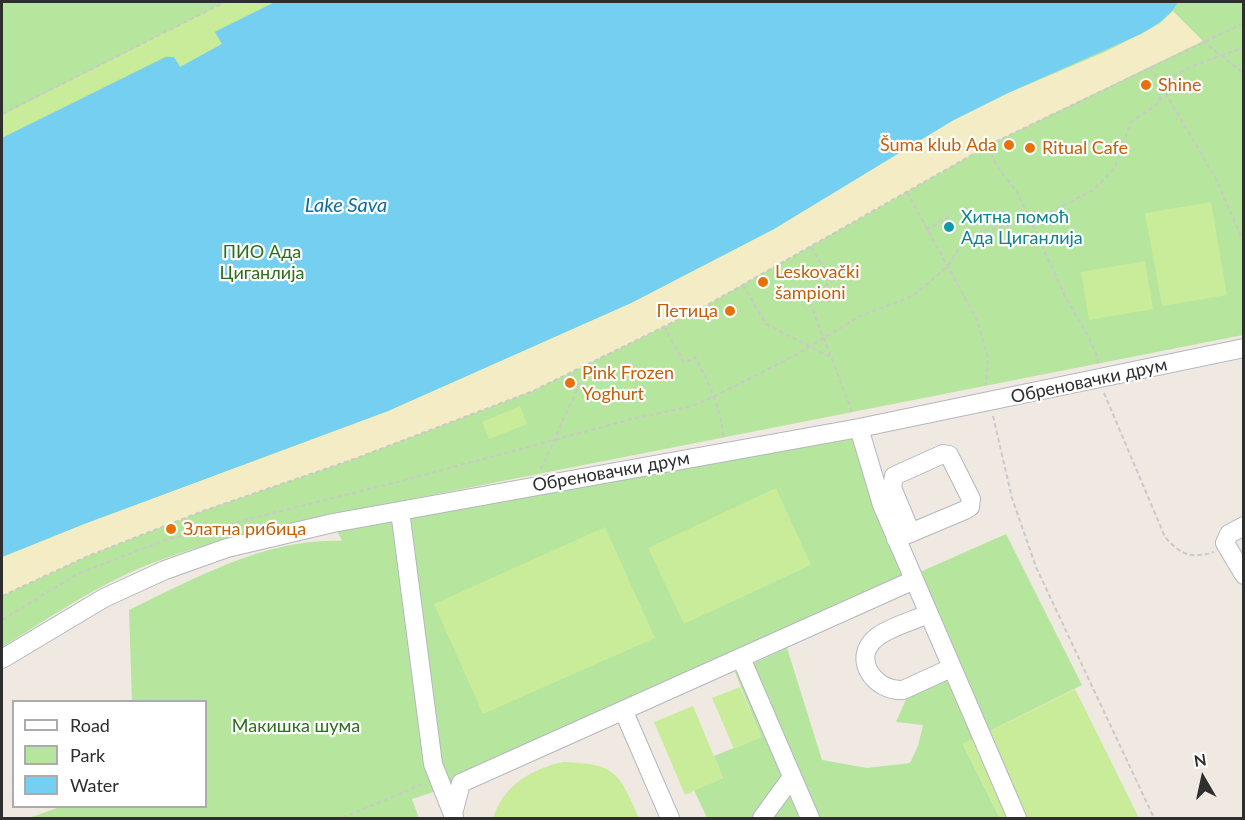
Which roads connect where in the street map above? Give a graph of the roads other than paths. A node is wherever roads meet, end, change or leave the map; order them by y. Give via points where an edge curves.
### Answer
1 (1244, 348) edge
2 (859, 428) junction
3 (400, 511) junction
4 (1244, 526) edge
5 (904, 536) junction
6 (1244, 575) edge
7 (914, 580) junction
8 (928, 614) junction
9 (741, 658) junction
10 (2, 659) edge
11 (951, 668) junction
12 (624, 712) junction
13 (792, 777) junction
14 (454, 816) edge
15 (670, 819) edge
16 (762, 819) edge
17 (810, 819) edge
18 (1017, 819) edge

1 - 2 street, Обреновачки друм
2 - 3 street, Обреновачки друм
2 - 5 street via 872,478
3 - 10 street, Обреновачки друм via 303,530 196,558 104,598
3 - 14 street via 433,764
4 - 6 street via 1226,538 1227,548
5 - 5 street via 970,507 972,499 946,454 894,476 892,488
5 - 7 street
7 - 8 street
7 - 9 street
8 - 11 street
8 - 11 street via 877,637 867,652 868,669 878,684 894,691
9 - 12 street
9 - 13 street
11 - 18 street
12 - 14 street via 461,783
12 - 15 street
13 - 16 street
13 - 17 street

